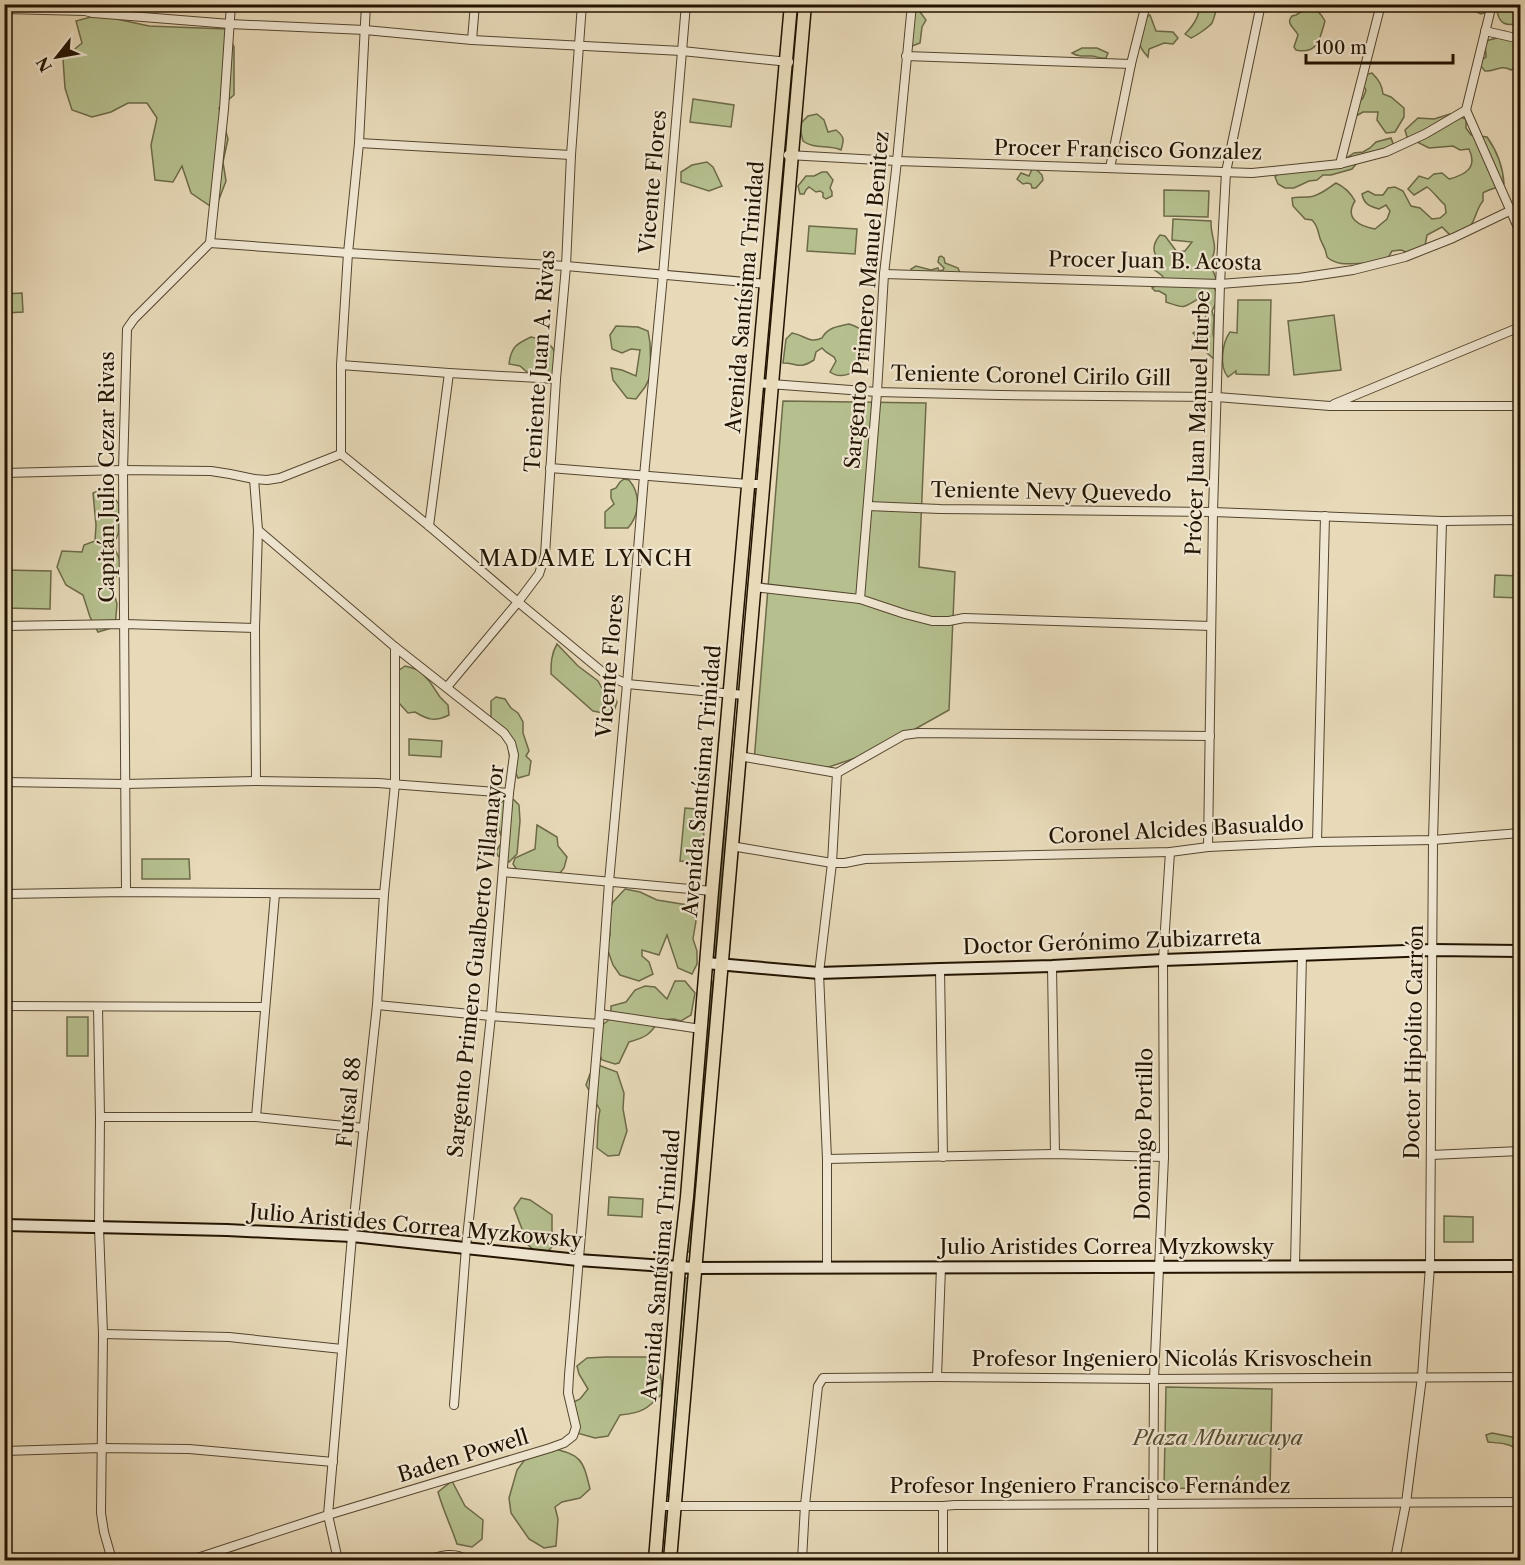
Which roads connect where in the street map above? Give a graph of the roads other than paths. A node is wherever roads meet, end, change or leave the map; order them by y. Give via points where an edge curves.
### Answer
1 (231, 4) edge
2 (366, 4) edge
3 (475, 4) edge
4 (582, 4) edge
5 (686, 4) edge
6 (791, 4) edge
7 (805, 4) edge
8 (912, 4) edge
9 (1146, 4) edge
10 (1261, 4) edge
11 (1381, 4) edge
12 (1492, 4) edge
13 (85, 8) edge
14 (4, 9) edge
15 (230, 24) junction
16 (365, 30) junction
17 (1485, 31) junction
18 (1521, 39) edge
19 (472, 40) junction
20 (580, 45) junction
21 (682, 51) junction
22 (906, 56) junction
23 (785, 62) junction
24 (800, 63) junction
25 (1131, 64) junction
26 (1466, 110) junction
27 (359, 143) junction
28 (571, 155) junction
29 (777, 155) junction
30 (792, 155) junction
31 (897, 162) junction
32 (1340, 164) junction
33 (1110, 168) junction
34 (1226, 172) junction
35 (1521, 206) edge
36 (1512, 210) junction
37 (1521, 232) edge
38 (210, 243) junction
39 (348, 253) junction
40 (566, 266) junction
41 (884, 274) junction
42 (663, 275) junction
43 (766, 284) junction
44 (1220, 284) junction
45 (780, 285) junction
46 (1521, 327) edge
47 (341, 365) junction
48 (449, 373) junction
49 (556, 379) junction
50 (757, 383) junction
51 (772, 384) junction
52 (877, 392) junction
53 (1217, 397) junction
54 (1330, 406) junction
55 (1521, 406) edge
56 (341, 454) junction
57 (550, 468) junction
58 (123, 470) junction
59 (4, 473) edge
60 (644, 476) junction
61 (254, 479) junction
62 (748, 484) junction
63 (763, 484) junction
64 (868, 506) junction
65 (1213, 512) junction
66 (1324, 516) junction
67 (1521, 520) edge
68 (1442, 521) junction
69 (429, 526) junction
70 (258, 530) junction
71 (754, 587) junction
72 (860, 599) junction
73 (518, 603) junction
74 (124, 624) junction
75 (4, 626) edge
76 (1210, 626) junction
77 (255, 628) junction
78 (395, 647) junction
79 (627, 684) junction
80 (447, 687) junction
81 (729, 694) junction
82 (744, 695) junction
83 (1210, 736) junction
84 (739, 756) junction
85 (837, 773) junction
86 (256, 781) junction
87 (4, 782) edge
88 (125, 784) junction
89 (395, 784) junction
90 (509, 793) junction
91 (1521, 833) edge
92 (1433, 840) junction
93 (1317, 842) junction
94 (731, 846) junction
95 (1208, 847) junction
96 (1170, 852) junction
97 (832, 862) junction
98 (503, 872) junction
99 (609, 882) junction
100 (712, 891) junction
101 (126, 892) junction
102 (4, 894) edge
103 (275, 894) junction
104 (384, 894) junction
105 (1433, 950) junction
106 (1521, 951) edge
107 (1302, 954) junction
108 (1163, 960) junction
109 (706, 963) junction
110 (721, 964) junction
111 (1052, 966) junction
112 (940, 969) junction
113 (819, 973) junction
114 (377, 1005) junction
115 (4, 1006) edge
116 (98, 1007) junction
117 (266, 1007) junction
118 (600, 1014) junction
119 (490, 1016) junction
120 (599, 1024) junction
121 (701, 1029) junction
122 (100, 1117) junction
123 (255, 1117) junction
124 (364, 1128) junction
125 (1521, 1151) edge
126 (1055, 1154) junction
127 (1431, 1155) junction
128 (943, 1157) junction
129 (1164, 1157) junction
130 (827, 1159) junction
131 (4, 1225) edge
132 (99, 1228) junction
133 (352, 1236) junction
134 (466, 1247) junction
135 (578, 1260) junction
136 (1294, 1265) junction
137 (1160, 1266) junction
138 (1430, 1266) junction
139 (1521, 1266) edge
140 (679, 1267) junction
141 (826, 1267) junction
142 (941, 1267) junction
143 (694, 1268) junction
144 (103, 1334) junction
145 (342, 1348) junction
146 (937, 1377) junction
147 (1422, 1377) junction
148 (1521, 1377) edge
149 (1155, 1379) junction
150 (670, 1380) junction
151 (685, 1382) junction
152 (454, 1405) dead end
153 (101, 1448) junction
154 (4, 1451) edge
155 (333, 1462) junction
156 (1521, 1502) edge
157 (1154, 1503) junction
158 (1406, 1503) junction
159 (805, 1505) junction
160 (660, 1506) junction
161 (674, 1506) junction
162 (943, 1506) junction
163 (328, 1515) junction
164 (112, 1560) edge
165 (191, 1560) edge
166 (338, 1560) edge
167 (426, 1560) edge
168 (466, 1560) edge
169 (655, 1560) edge
170 (670, 1560) edge
171 (802, 1560) edge
172 (943, 1560) edge
173 (1153, 1560) edge
174 (1395, 1560) edge

1 - 15 street
2 - 16 street
3 - 19 street
4 - 20 street, Teniente Juan A. Rivas
5 - 21 street, Vicente Flores
6 - 23 main road, Avenida Santísima Trinidad
7 - 24 main road, Avenida Santísima Trinidad
8 - 22 street, Sargento Primero Manuel Benitez
9 - 25 street
10 - 34 street, Prócer Juan Manuel Iturbe
11 - 32 street
12 - 17 street
13 - 14 street
13 - 15 street via 93,13
15 - 16 street
15 - 38 street
16 - 19 street
16 - 27 street
17 - 18 street
17 - 26 street
19 - 20 street
20 - 21 street
20 - 28 street, Teniente Juan A. Rivas
21 - 23 street
21 - 42 street, Vicente Flores
22 - 25 street
22 - 31 street, Sargento Primero Manuel Benitez
23 - 24 street
23 - 29 main road, Avenida Santísima Trinidad
24 - 30 main road, Avenida Santísima Trinidad
25 - 33 street
26 - 32 street, Procer Francisco Gonzalez via 1386,152
26 - 36 street
27 - 28 street
27 - 39 street
28 - 40 street, Teniente Juan A. Rivas
29 - 30 street, Procer Francisco Gonzalez
29 - 43 main road, Avenida Santísima Trinidad
30 - 31 street, Procer Francisco Gonzalez
30 - 45 main road, Avenida Santísima Trinidad
31 - 33 street, Procer Francisco Gonzalez
31 - 41 street, Sargento Primero Manuel Benitez
32 - 34 street, Procer Francisco Gonzalez
33 - 34 street, Procer Francisco Gonzalez
34 - 44 street, Prócer Juan Manuel Iturbe
35 - 36 street, Procer Juan B. Acosta
36 - 37 street
36 - 44 street, Procer Juan B. Acosta via 1405,257 1299,278
38 - 39 street
38 - 58 street, Capitán Julio Cezar Rivas via 127,329
39 - 40 street
39 - 47 street
40 - 42 street
40 - 49 street, Teniente Juan A. Rivas
41 - 44 street, Procer Juan B. Acosta
41 - 52 street, Sargento Primero Manuel Benitez
42 - 43 street
42 - 60 street, Vicente Flores
43 - 45 street
43 - 50 main road, Avenida Santísima Trinidad
44 - 53 street, Prócer Juan Manuel Iturbe
45 - 51 main road, Avenida Santísima Trinidad
46 - 54 street
47 - 48 street
47 - 56 street
48 - 49 street
48 - 69 street
49 - 57 street, Teniente Juan A. Rivas
50 - 51 street, Teniente Coronel Cirilo Gill
50 - 62 main road, Avenida Santísima Trinidad
51 - 52 street, Teniente Coronel Cirilo Gill
51 - 63 main road, Avenida Santísima Trinidad
52 - 53 street, Teniente Coronel Cirilo Gill
52 - 64 street, Sargento Primero Manuel Benitez
53 - 54 street, Teniente Coronel Cirilo Gill
53 - 65 street, Prócer Juan Manuel Iturbe
54 - 55 street, Teniente Coronel Cirilo Gill
56 - 61 street via 280,478
56 - 69 street
57 - 60 street
57 - 73 street, Teniente Juan A. Rivas via 545,555 539,574
58 - 59 street
58 - 61 street via 211,471
58 - 74 street, Capitán Julio Cezar Rivas
60 - 62 street
60 - 79 street, Vicente Flores
61 - 70 street
62 - 63 street
62 - 81 main road, Avenida Santísima Trinidad
63 - 71 main road, Avenida Santísima Trinidad
64 - 65 street, Teniente Nevy Quevedo
64 - 72 street, Sargento Primero Manuel Benitez
65 - 66 street, Teniente Nevy Quevedo
65 - 76 street, Prócer Juan Manuel Iturbe
66 - 68 street, Teniente Nevy Quevedo
66 - 93 street
67 - 68 street, Teniente Nevy Quevedo
68 - 92 street, Doctor Hipólito Carrón
69 - 73 street
70 - 77 street
70 - 78 street, Sargento Primero Gualberto Villamayor
71 - 72 street
71 - 82 main road, Avenida Santísima Trinidad
72 - 76 street via 932,621 964,618
73 - 79 street via 605,674
73 - 80 street, Teniente Juan A. Rivas
74 - 75 street
74 - 77 street
74 - 88 street, Capitán Julio Cezar Rivas
76 - 83 street, Prócer Juan Manuel Iturbe
77 - 86 street
78 - 80 street, Sargento Primero Gualberto Villamayor
78 - 89 street, Futsal 88
79 - 81 street
79 - 99 street, Vicente Flores
80 - 90 street, Sargento Primero Gualberto Villamayor via 511,743 514,755
81 - 82 street
81 - 100 main road, Avenida Santísima Trinidad
82 - 84 main road, Avenida Santísima Trinidad
83 - 85 street via 919,733 904,735
83 - 95 street, Prócer Juan Manuel Iturbe
84 - 85 street
84 - 94 main road, Avenida Santísima Trinidad
85 - 97 street
86 - 88 street
86 - 89 street
87 - 88 street
88 - 101 street, Capitán Julio Cezar Rivas
89 - 90 street
89 - 104 street, Futsal 88
90 - 98 street, Sargento Primero Gualberto Villamayor
91 - 92 street, Coronel Alcides Basualdo
92 - 93 street, Coronel Alcides Basualdo
92 - 105 street, Doctor Hipólito Carrón
93 - 95 street, Coronel Alcides Basualdo
94 - 97 street, Coronel Alcides Basualdo
94 - 110 main road, Avenida Santísima Trinidad
95 - 96 street, Coronel Alcides Basualdo
96 - 97 street, Coronel Alcides Basualdo
96 - 108 street, Domingo Portillo
97 - 113 street
98 - 99 street
98 - 119 street, Sargento Primero Gualberto Villamayor
99 - 100 street
99 - 118 street, Vicente Flores
100 - 109 main road, Avenida Santísima Trinidad
101 - 102 street
101 - 103 street
103 - 104 street
103 - 117 street
104 - 114 street, Futsal 88
105 - 106 main road, Doctor Gerónimo Zubizarreta
105 - 107 main road, Doctor Gerónimo Zubizarreta
105 - 127 street, Doctor Hipólito Carrón
107 - 108 main road, Doctor Gerónimo Zubizarreta
107 - 136 street
108 - 111 main road, Doctor Gerónimo Zubizarreta
108 - 129 street, Domingo Portillo
109 - 110 main road, Doctor Gerónimo Zubizarreta
109 - 121 main road, Avenida Santísima Trinidad
110 - 113 main road, Doctor Gerónimo Zubizarreta
110 - 143 main road, Avenida Santísima Trinidad
111 - 112 main road, Doctor Gerónimo Zubizarreta
111 - 126 street
112 - 113 main road, Doctor Gerónimo Zubizarreta
112 - 128 street
113 - 130 street
114 - 119 street
114 - 124 street, Futsal 88
115 - 116 street
116 - 117 street
116 - 122 street
117 - 123 street
118 - 120 street, Vicente Flores
118 - 121 street
119 - 120 street
119 - 134 street, Sargento Primero Gualberto Villamayor
120 - 135 street, Vicente Flores
121 - 140 main road, Avenida Santísima Trinidad
122 - 123 street
122 - 132 street
123 - 124 street
124 - 133 street, Futsal 88
125 - 127 street
126 - 128 street
126 - 129 street
127 - 138 street, Doctor Hipólito Carrón
128 - 130 street
129 - 137 street, Domingo Portillo
130 - 141 street
131 - 132 main road, Julio Aristides Correa Myzkowsky
132 - 133 main road, Julio Aristides Correa Myzkowsky
132 - 144 street
133 - 134 main road, Julio Aristides Correa Myzkowsky
133 - 145 street, Futsal 88
134 - 135 main road, Julio Aristides Correa Myzkowsky
134 - 152 street, Sargento Primero Gualberto Villamayor
135 - 140 main road, Julio Aristides Correa Myzkowsky
135 - 163 street, Baden Powell via 568,1393 576,1427 573,1436 550,1448
136 - 137 main road, Julio Aristides Correa Myzkowsky
136 - 138 main road, Julio Aristides Correa Myzkowsky
137 - 142 main road, Julio Aristides Correa Myzkowsky
137 - 149 street, Domingo Portillo
138 - 139 main road, Julio Aristides Correa Myzkowsky
138 - 147 street, Doctor Hipólito Carrón
140 - 143 main road, Julio Aristides Correa Myzkowsky
140 - 150 main road, Avenida Santísima Trinidad
141 - 142 main road, Julio Aristides Correa Myzkowsky
141 - 143 main road, Julio Aristides Correa Myzkowsky
142 - 146 street
143 - 151 main road, Avenida Santísima Trinidad
144 - 145 street via 229,1337
144 - 153 street
145 - 155 street, Futsal 88
146 - 149 street, Profesor Ingeniero Nicolás Krisvoschein
146 - 159 street, Profesor Ingeniero Nicolás Krisvoschein via 823,1378 818,1386
147 - 148 street, Profesor Ingeniero Nicolás Krisvoschein
147 - 149 street, Profesor Ingeniero Nicolás Krisvoschein
147 - 158 street, Doctor Hipólito Carrón
149 - 157 street, Domingo Portillo
150 - 151 main road
150 - 160 main road, Avenida Santísima Trinidad
151 - 161 main road, Avenida Santísima Trinidad
153 - 154 street
153 - 155 street via 189,1449
153 - 164 street via 101,1514
155 - 163 street, Futsal 88
156 - 158 street, Profesor Ingeniero Francisco Fernández
157 - 158 street, Profesor Ingeniero Francisco Fernández
157 - 162 street, Profesor Ingeniero Francisco Fernández
157 - 173 street, Domingo Portillo
158 - 174 street, Doctor Hipólito Carrón
159 - 161 street, Profesor Ingeniero Francisco Fernández
159 - 162 street, Profesor Ingeniero Francisco Fernández
159 - 171 street
160 - 161 street, Profesor Ingeniero Francisco Fernández
160 - 169 main road, Avenida Santísima Trinidad
161 - 170 main road, Avenida Santísima Trinidad
162 - 172 street
163 - 165 street, Baden Powell
163 - 166 street, Futsal 88
167 - 168 street via 460,1555

